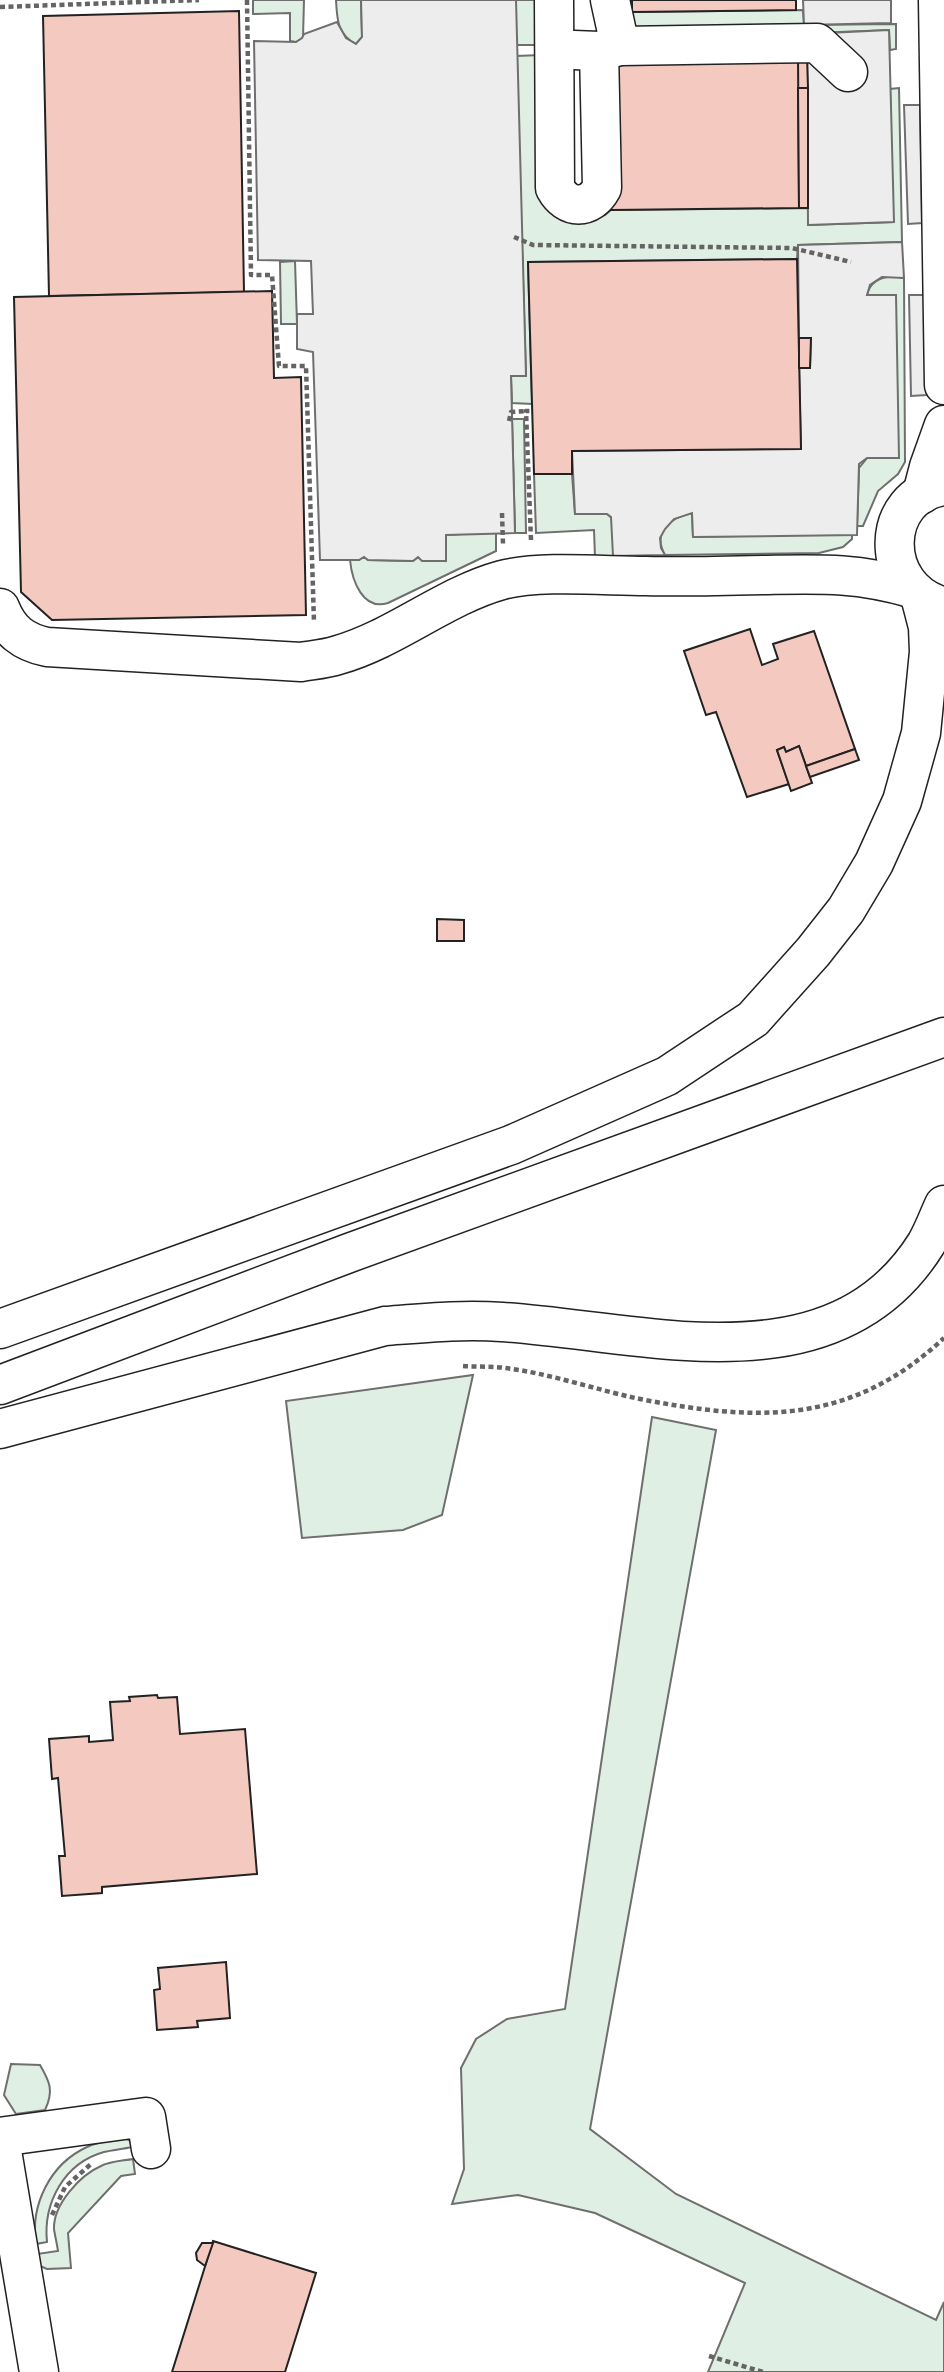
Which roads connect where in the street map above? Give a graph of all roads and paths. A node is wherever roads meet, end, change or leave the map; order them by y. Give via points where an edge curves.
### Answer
1 (199, 0) edge
2 (247, 0) edge
3 (554, 0) edge
4 (610, 0) edge
5 (938, 0) edge
6 (0, 7) edge
7 (610, 49) junction
8 (554, 50) junction
9 (848, 72) dead end
10 (514, 237) dead end
11 (851, 262) dead end
12 (944, 384) edge
13 (509, 421) dead end
14 (944, 425) edge
15 (303, 479) dead end
16 (310, 480) junction
17 (933, 490) edge
18 (896, 528) junction
19 (841, 574) junction
20 (532, 575) junction
21 (925, 597) edge
22 (0, 608) edge
23 (338, 655) junction
24 (944, 1037) edge
25 (944, 1205) edge
26 (0, 1329) edge
27 (944, 1338) edge
28 (463, 1366) dead end
29 (0, 1385) edge
30 (0, 1429) edge
31 (148, 2133) dead end
32 (0, 2138) edge
33 (96, 2161) dead end
34 (50, 2221) dead end
35 (709, 2356) dead end
36 (38, 2372) edge
37 (763, 2372) edge

1 - 6 path
2 - 16 path via 251,275 272,275 279,366 306,366
3 - 8 main road
4 - 7 main road
5 - 12 main road
7 - 8 main road
7 - 8 main road via 602,188 593,201 577,206 560,197 555,188
7 - 9 main road via 817,43
10 - 11 path via 533,245 792,248
13 - 20 path via 511,412 529,411
14 - 17 main road
15 - 16 path
16 - 23 path via 314,624
17 - 18 main road via 902,515
18 - 19 main road via 869,559
18 - 21 main road via 894,550 899,570
19 - 20 main road
19 - 21 main road via 878,579
20 - 23 main road via 488,584
21 - 26 main road via 928,663 921,733 902,801 846,910 753,1018 667,1076 511,1145
22 - 23 main road via 14,632 47,647 301,662
24 - 29 main road
25 - 30 main road via 926,1243 905,1272 844,1320 807,1334 726,1343 501,1321 385,1326
27 - 28 path via 891,1380 807,1411 699,1408 507,1368
31 - 32 main road
32 - 36 main road
33 - 34 path via 65,2187
35 - 37 path

